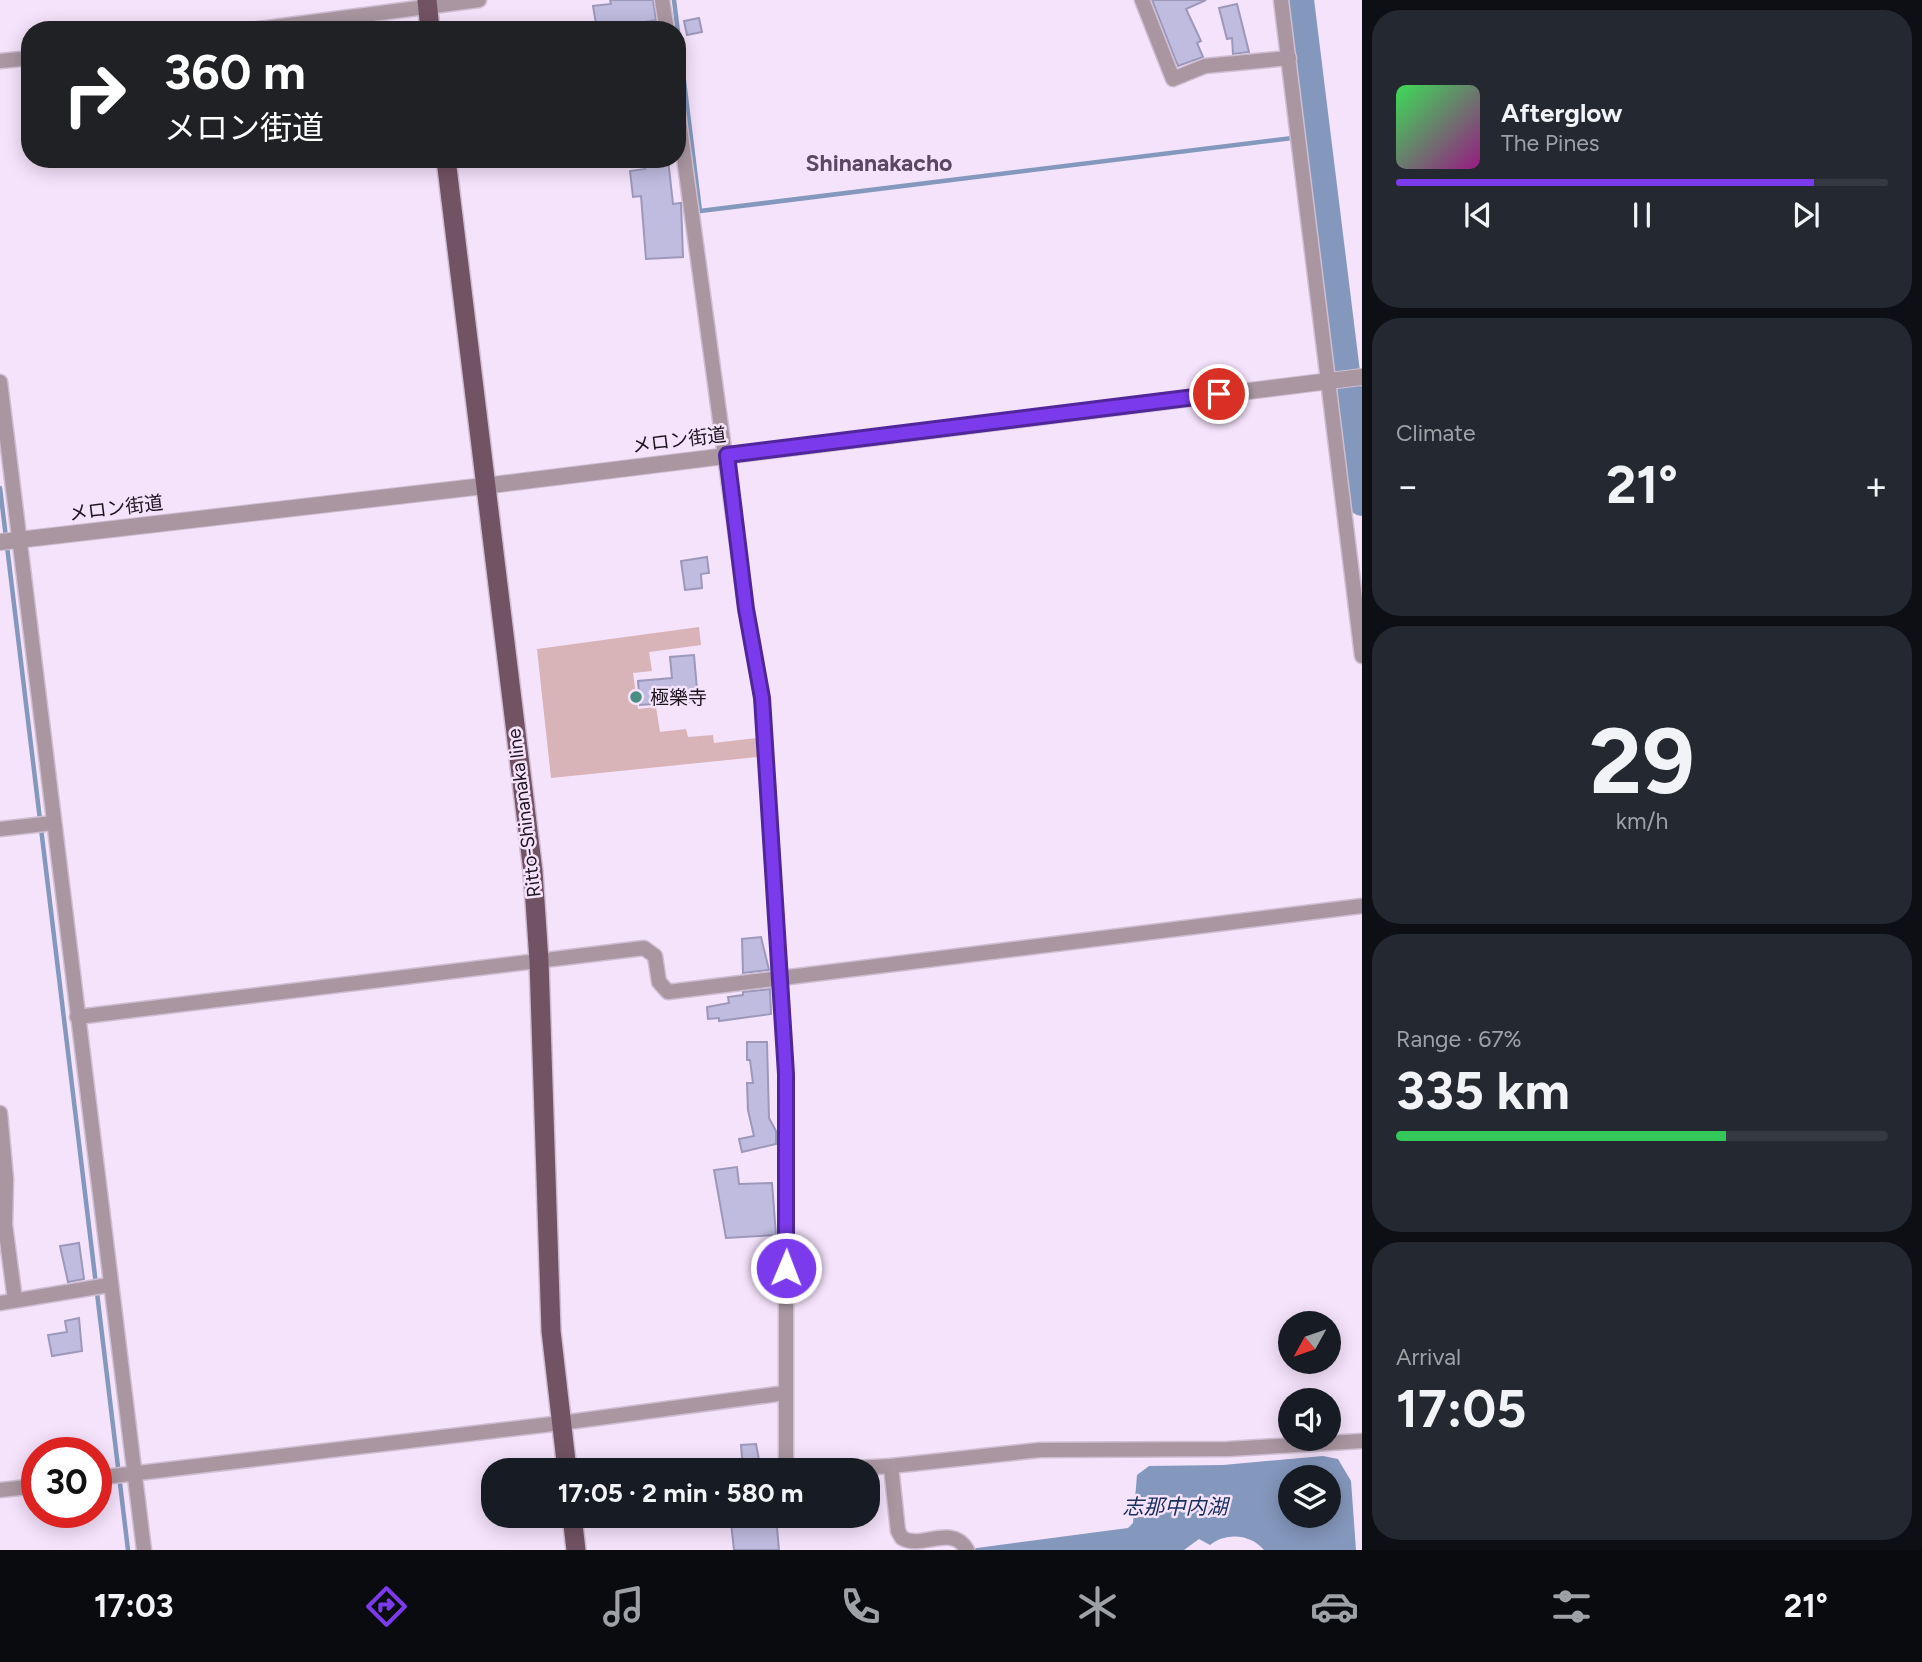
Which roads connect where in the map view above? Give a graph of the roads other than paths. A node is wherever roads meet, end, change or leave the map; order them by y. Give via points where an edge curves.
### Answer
1 (479, 0) edge
2 (663, 0) edge
3 (1142, 0) edge
4 (1282, 0) edge
5 (427, 4) edge
6 (311, 21) edge
7 (666, 21) edge
8 (1289, 58) junction
9 (21, 59) edge
10 (0, 61) edge
11 (447, 168) edge
12 (686, 168) edge
13 (1361, 377) edge
14 (1332, 380) junction
15 (0, 382) edge
16 (727, 455) junction
17 (484, 486) junction
18 (10, 541) edge
19 (1362, 656) edge
20 (43, 824) junction
21 (0, 829) edge
22 (1362, 906) edge
23 (539, 961) junction
24 (781, 978) junction
25 (77, 1017) junction
26 (0, 1113) edge
27 (100, 1286) junction
28 (15, 1300) junction
29 (0, 1303) edge
30 (785, 1393) junction
31 (561, 1423) junction
32 (1362, 1441) edge
33 (565, 1458) edge
34 (786, 1458) edge
35 (891, 1466) junction
36 (880, 1467) edge
37 (130, 1473) junction
38 (112, 1476) edge
39 (21, 1488) edge
40 (0, 1490) edge
41 (573, 1528) edge
42 (144, 1550) edge
43 (576, 1550) edge
44 (967, 1550) edge

1 - 5 street
2 - 7 street
3 - 8 street via 1173,79 1205,66
4 - 8 street
5 - 6 street
8 - 14 street
9 - 10 street
11 - 17 main road, Ritto-Shinanaka line
12 - 16 street
13 - 14 street, メロン街道
14 - 16 street, メロン街道
14 - 19 street
15 - 18 street
16 - 17 street, メロン街道
16 - 24 street via 762,698
17 - 18 street, メロン街道
17 - 23 main road, Ritto-Shinanaka line via 533,872
18 - 20 street
20 - 21 street
20 - 25 street
22 - 24 street
23 - 24 street via 644,948 656,956 659,982 668,992
23 - 25 street
23 - 31 main road, Ritto-Shinanaka line via 546,1242
24 - 30 street via 787,1169
25 - 27 street
26 - 28 street via 5,1224
27 - 28 street
27 - 37 street
28 - 29 street
30 - 31 street
30 - 34 street
31 - 33 main road, Ritto-Shinanaka line
31 - 37 street
32 - 35 street via 1228,1449 1040,1450
35 - 36 street
35 - 44 street via 902,1538 917,1542 948,1537 958,1539
37 - 38 street
37 - 42 street
39 - 40 street
41 - 43 main road

